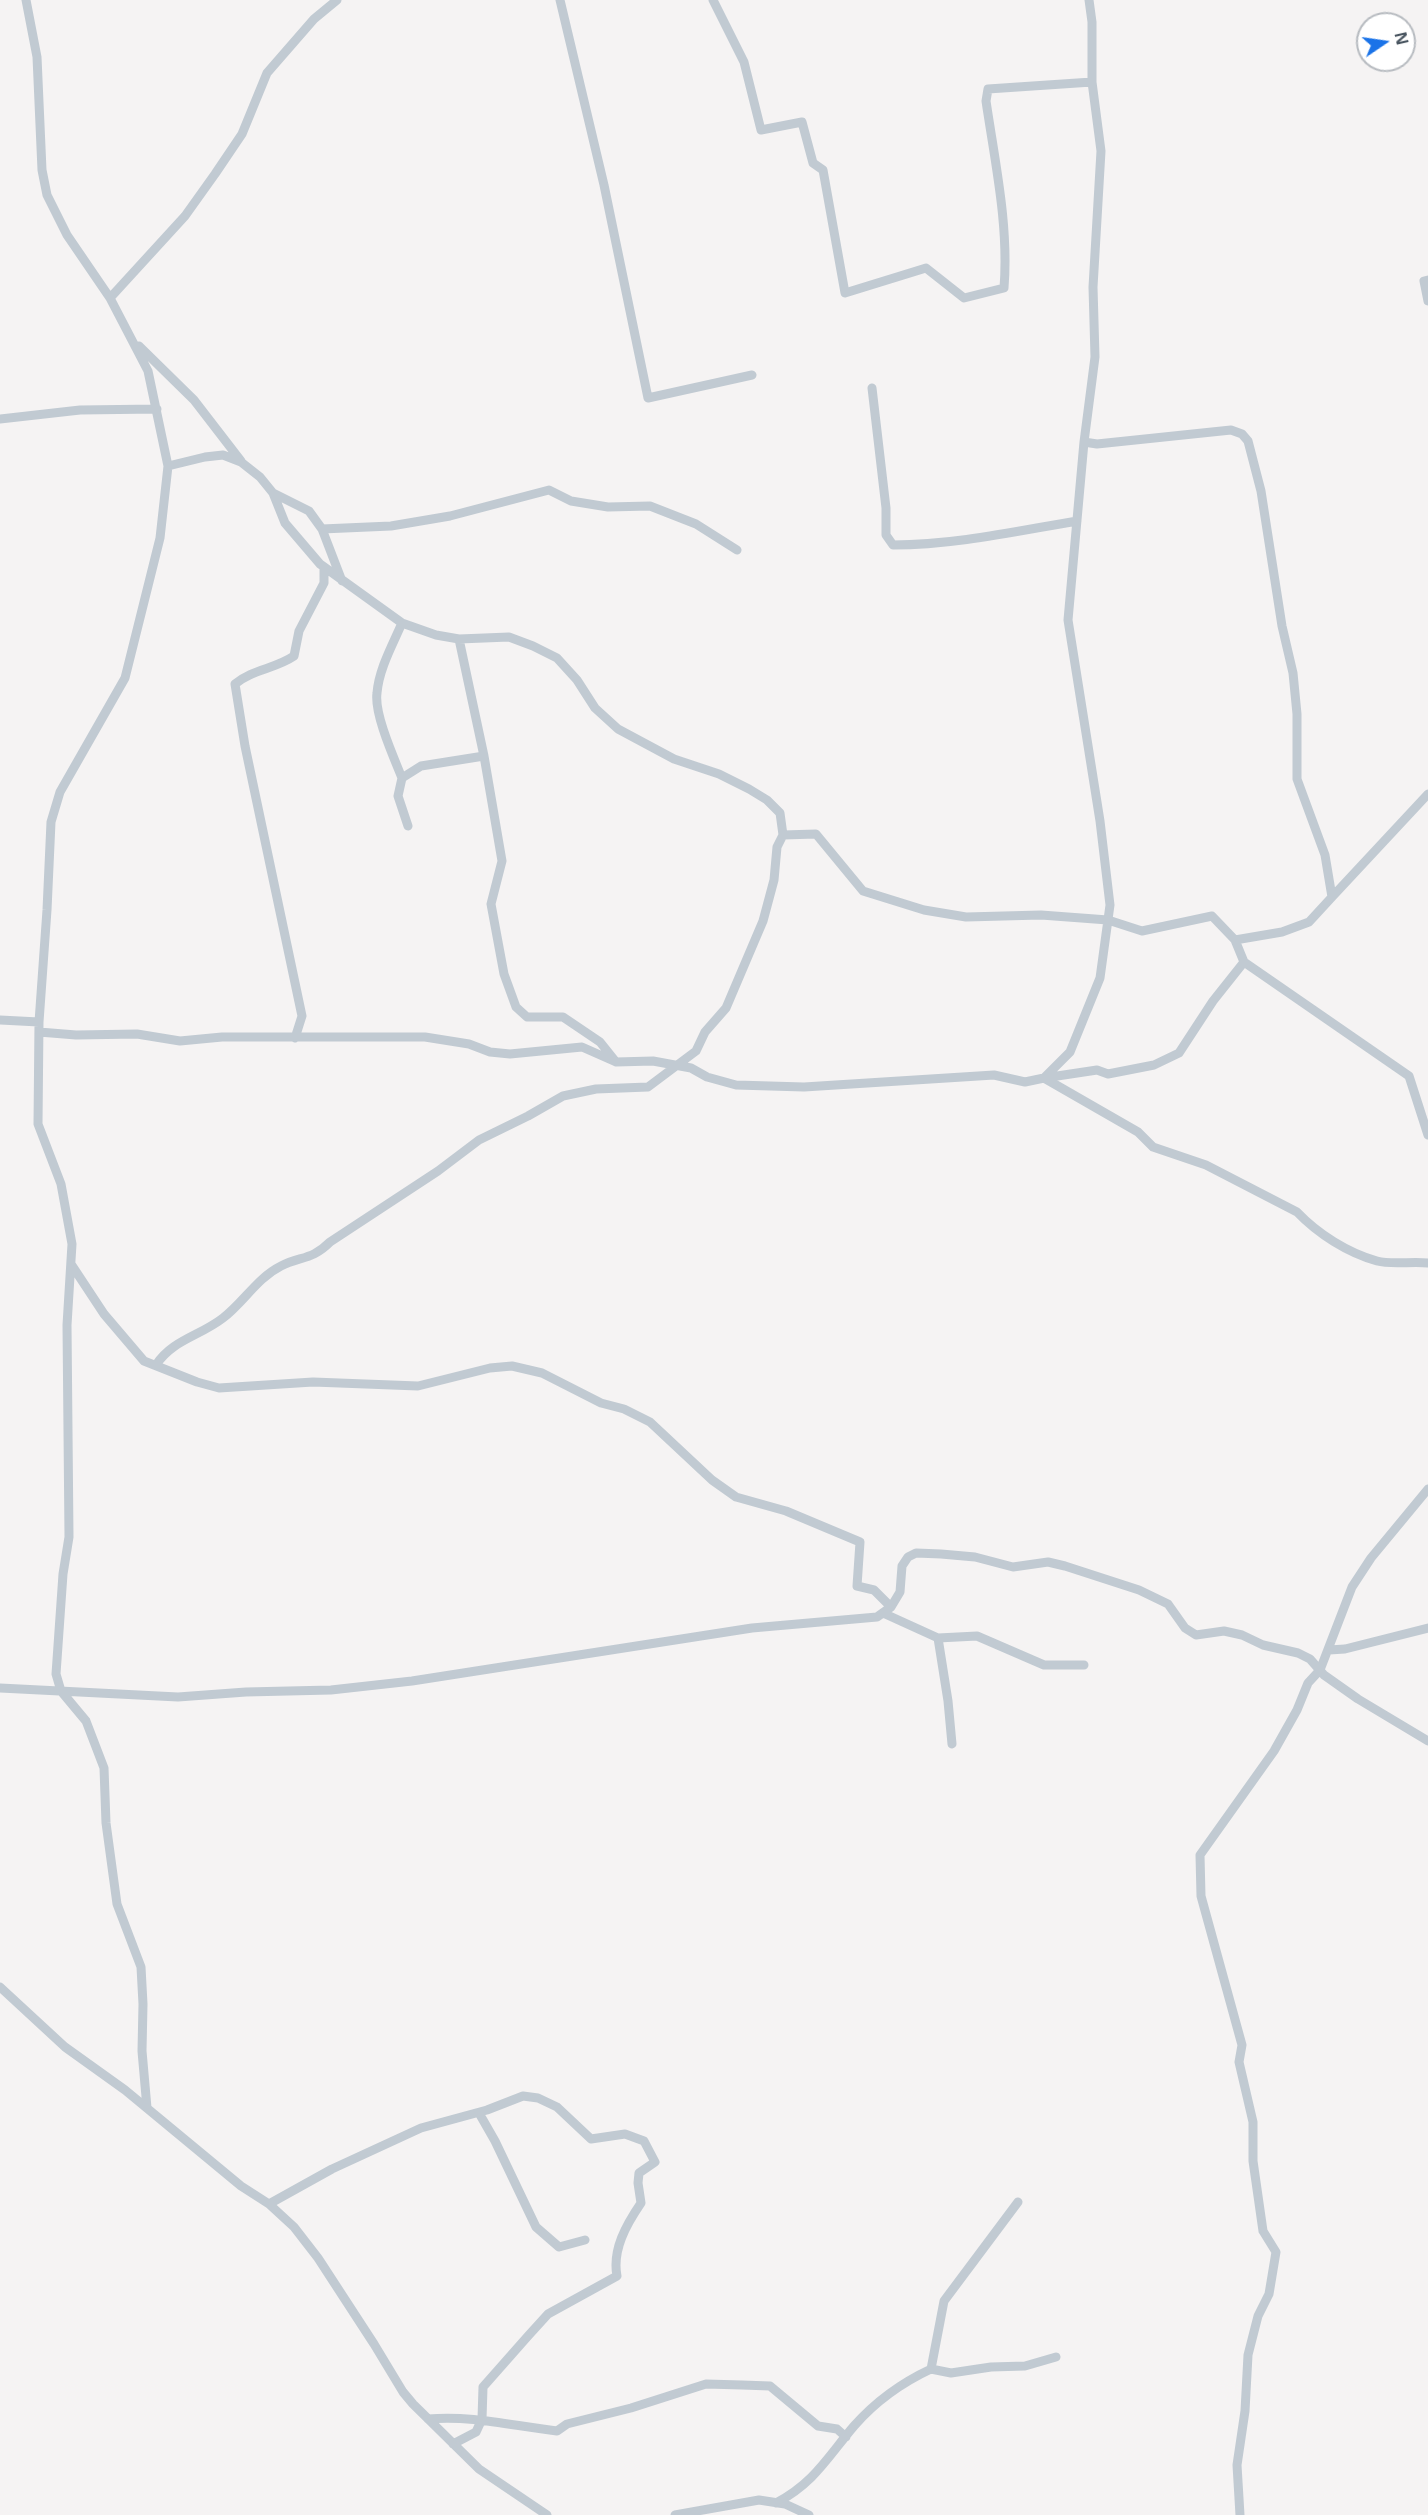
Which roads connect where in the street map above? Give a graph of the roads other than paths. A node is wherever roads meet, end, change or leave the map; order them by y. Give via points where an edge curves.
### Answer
1 (26, 0) edge
2 (337, 0) edge
3 (560, 0) edge
4 (713, 0) edge
5 (1089, 0) edge
6 (1092, 82) junction
7 (1428, 280) edge
8 (110, 298) junction
9 (1428, 301) edge
10 (135, 343) junction
11 (752, 375) dead end
12 (872, 388) dead end
13 (157, 410) junction
14 (0, 419) edge
15 (1084, 442) junction
16 (241, 462) junction
17 (168, 466) junction
18 (273, 493) junction
19 (1077, 521) junction
20 (322, 529) junction
21 (737, 550) dead end
22 (324, 568) junction
23 (342, 581) junction
24 (402, 623) junction
25 (459, 639) junction
26 (484, 756) junction
27 (402, 778) junction
28 (1428, 794) edge
29 (408, 826) dead end
30 (783, 835) junction
31 (1332, 897) junction
32 (1108, 920) junction
33 (1235, 940) junction
34 (1244, 962) junction
35 (0, 1020) edge
36 (39, 1027) junction
37 (295, 1038) junction
38 (616, 1062) junction
39 (677, 1066) junction
40 (1044, 1078) junction
41 (1428, 1135) edge
42 (1428, 1263) edge
43 (70, 1264) junction
44 (156, 1365) junction
45 (1428, 1490) edge
46 (891, 1607) junction
47 (883, 1613) junction
48 (1428, 1628) edge
49 (938, 1638) junction
50 (1329, 1650) junction
51 (1084, 1665) dead end
52 (1320, 1670) junction
53 (0, 1688) edge
54 (61, 1691) junction
55 (1428, 1741) edge
56 (952, 1744) dead end
57 (0, 1987) edge
58 (147, 2108) junction
59 (479, 2113) junction
60 (1018, 2202) dead end
61 (269, 2204) junction
62 (585, 2240) dead end
63 (1056, 2357) dead end
64 (931, 2369) junction
65 (428, 2419) junction
66 (482, 2419) junction
67 (846, 2437) junction
68 (453, 2444) junction
69 (776, 2503) junction
70 (547, 2515) edge
71 (675, 2515) edge
72 (809, 2515) edge
73 (1240, 2515) edge

1 - 8 street via 37,57 42,170 47,195 67,235
2 - 8 street via 314,19 267,73 242,134 215,174 185,216
3 - 11 street via 604,185 648,398
4 - 6 street via 744,62 761,130 802,122 813,164 823,170 845,293 926,268 964,298 1004,288 1006,266 986,101 988,89
5 - 6 street
6 - 15 street via 1101,151 1093,287 1095,357
7 - 9 street via 1424,281
8 - 10 street
10 - 13 street via 148,371
10 - 16 street via 194,400
12 - 19 street via 886,535 893,545 987,536
13 - 14 street via 80,410
13 - 17 street
15 - 19 street
15 - 31 street via 1097,444 1231,430 1248,441 1262,490 1293,673 1297,779 1324,855
16 - 17 street via 224,455
16 - 18 street
17 - 36 street via 160,538 125,678 60,792 51,822
18 - 20 street via 309,511
18 - 22 street via 285,523
19 - 32 street via 1068,620 1100,821 1110,905
20 - 21 street via 391,526 450,516 549,490 571,501 599,506 650,506 696,524
20 - 23 street
22 - 23 street
22 - 37 street via 324,583 299,631 294,656 283,664 244,676 235,684 302,1016
23 - 24 street
24 - 25 street
24 - 27 street via 382,669 376,696
25 - 26 street
25 - 30 street via 509,637 557,658 578,680 595,708 618,729 767,800 780,813
26 - 27 street via 421,766
26 - 38 street via 502,861 491,904 504,974 516,1007 527,1017 563,1017 600,1042
27 - 29 street via 398,796
28 - 31 street
30 - 32 street via 816,834 862,891 924,910 966,917 1041,915
30 - 39 street via 777,847 774,880 763,921 726,1008 705,1032 696,1051
31 - 33 street via 1310,922 1282,932
32 - 33 street via 1142,931 1212,916
32 - 40 street via 1100,978 1082,1027 1070,1052
33 - 34 street
34 - 40 street via 1179,1053 1154,1065 1108,1074 1097,1070
34 - 41 street via 1409,1076
35 - 36 street
36 - 37 street via 76,1035 137,1034 180,1041
36 - 43 street via 38,1124 61,1184 72,1244
37 - 38 street via 425,1037 510,1054 582,1047
38 - 39 street via 653,1061
39 - 40 street via 736,1085 804,1087 994,1075 1025,1082
39 - 44 street via 648,1087 596,1089 563,1096 480,1140 330,1242 319,1254 281,1266 260,1281 224,1318 180,1341
40 - 42 street via 1138,1132 1153,1147 1206,1165 1298,1212 1340,1246 1378,1261
43 - 44 street via 130,1345 144,1360
43 - 54 street via 69,1537 56,1674
44 - 46 street via 219,1388 312,1382 418,1386 512,1366 542,1373 650,1422 736,1497 786,1511 860,1542 856,1586 874,1590
45 - 50 street via 1352,1587
46 - 47 street
46 - 52 street via 900,1592 902,1566 916,1553 975,1557 1013,1567 1048,1562 1139,1590 1168,1604 1185,1628 1196,1635 1224,1631 1242,1635 1263,1645 1298,1653
47 - 49 street
47 - 54 street via 877,1617 752,1628 331,1690 178,1697
48 - 50 street
49 - 51 street via 977,1636 1044,1665
49 - 56 street
50 - 52 street
52 - 55 street via 1358,1699
52 - 73 street via 1308,1683 1274,1751 1200,1855 1201,1896 1242,2045 1239,2062 1254,2122 1254,2161 1263,2231 1276,2252 1269,2294 1258,2316 1248,2355 1245,2411 1236,2465
53 - 54 street
54 - 58 street via 86,1721 104,1768 106,1823 117,1904 141,1966
57 - 58 street via 65,2047
58 - 61 street via 241,2186
59 - 61 street via 421,2128 332,2169
59 - 62 street via 536,2227 560,2247
59 - 66 street via 522,2096 538,2098 566,2113 587,2138 625,2134 644,2141 655,2162 639,2173 641,2203 624,2227 614,2261 616,2276 548,2314 483,2387
60 - 64 street via 944,2301
61 - 65 street via 294,2227 318,2258 403,2392
63 - 64 street via 1025,2366 951,2373
64 - 67 street via 889,2392
65 - 66 street
65 - 68 street
66 - 67 street via 557,2431 567,2424 706,2384 770,2386 818,2426 837,2429
66 - 68 street via 477,2432
67 - 69 street via 809,2481
68 - 70 street via 479,2469
69 - 71 street via 759,2500
69 - 72 street

